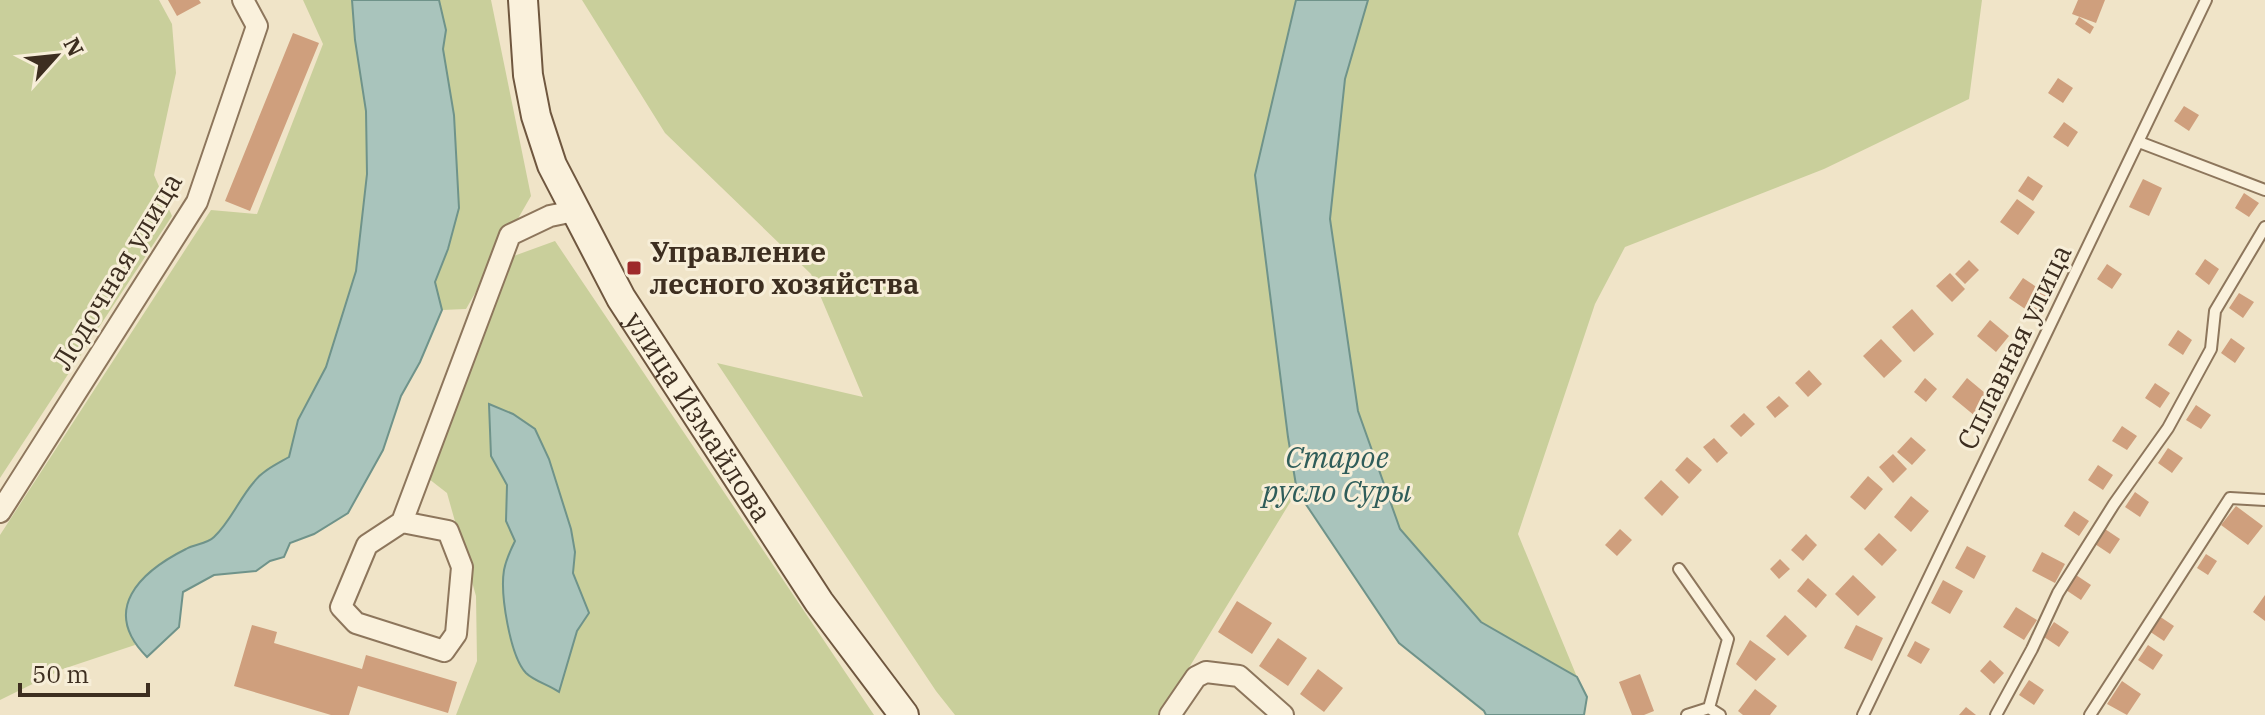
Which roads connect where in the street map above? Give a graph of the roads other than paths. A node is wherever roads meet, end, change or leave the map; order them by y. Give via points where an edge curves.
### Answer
1 (243, 0) edge
2 (523, 0) edge
3 (2206, 0) edge
4 (2139, 142) junction
5 (2265, 190) edge
6 (574, 211) junction
7 (2265, 227) edge
8 (2265, 500) edge
9 (0, 512) edge
10 (402, 522) junction
11 (1679, 569) dead end
12 (1709, 708) junction
13 (904, 715) edge
14 (1170, 715) edge
15 (1283, 715) edge
16 (1687, 715) edge
17 (1720, 715) edge
18 (1863, 715) edge
19 (1996, 715) edge
20 (2090, 715) edge

1 - 9 street, Лодочная улица via 257,26 197,202
2 - 6 main road, улица Измайлова via 536,116
3 - 4 lane, Сплавная улица
4 - 5 lane
4 - 18 lane, Сплавная улица
6 - 10 street via 510,235
6 - 13 main road, улица Измайлова via 648,341 819,602
7 - 19 lane via 2215,311 2211,349 2168,428 2058,593
8 - 20 lane via 2230,498
10 - 10 street via 367,545 341,607 356,623 444,651 456,634 462,567 448,531
11 - 12 lane via 1728,639
12 - 16 lane
12 - 17 lane
14 - 15 street via 1196,677 1206,672 1239,676

